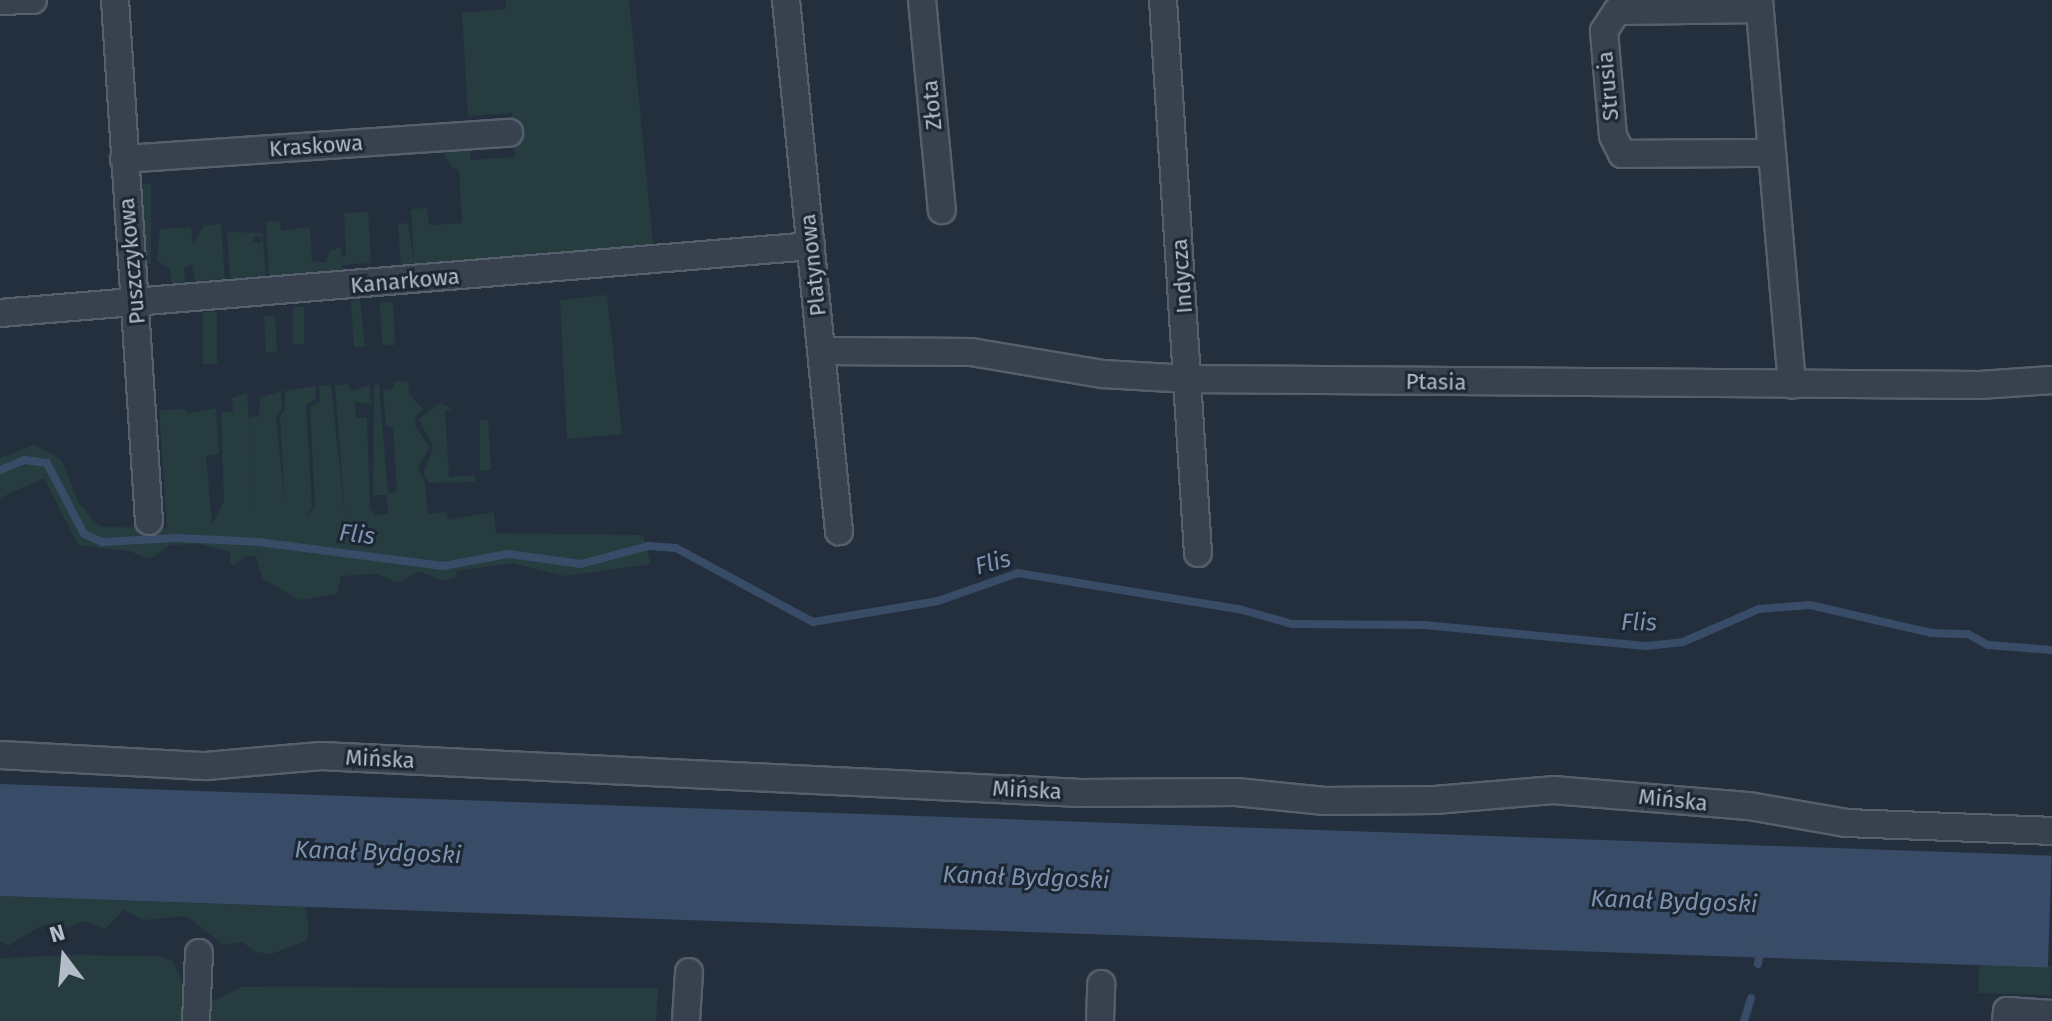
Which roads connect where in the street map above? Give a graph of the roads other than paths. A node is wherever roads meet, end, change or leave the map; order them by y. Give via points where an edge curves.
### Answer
1 (33, 0) edge
2 (115, 0) edge
3 (786, 0) edge
4 (922, 0) edge
5 (1163, 0) edge
6 (0, 1) edge
7 (1759, 4) edge
8 (509, 133) dead end
9 (1772, 153) junction
10 (124, 159) junction
11 (942, 210) dead end
12 (811, 246) junction
13 (136, 304) junction
14 (0, 313) edge
15 (821, 351) junction
16 (1189, 379) junction
17 (2052, 380) edge
18 (1792, 385) junction
19 (149, 521) dead end
20 (839, 531) dead end
21 (1198, 553) dead end
22 (0, 755) edge
23 (2052, 831) edge
24 (199, 953) dead end
25 (689, 972) dead end
26 (1101, 984) dead end
27 (2052, 1014) edge
28 (2007, 1016) edge
29 (196, 1021) edge
30 (686, 1021) edge
31 (1100, 1021) edge

1 - 6 street
2 - 10 street, Puszczykowa
3 - 12 street, Platynowa
4 - 11 street, Złota
5 - 16 street, Indycza
7 - 9 street, Strusia
7 - 9 street, Strusia via 1617,11 1604,31 1613,136 1622,154
8 - 10 street, Kraskowa
9 - 18 street, Strusia
10 - 13 street, Puszczykowa
12 - 13 street, Kanarkowa
12 - 15 street, Platynowa
13 - 14 street, Kanarkowa
13 - 19 street, Puszczykowa
15 - 16 street, Ptasia via 971,352 1103,374
15 - 20 street, Platynowa
16 - 18 street, Ptasia
16 - 21 street, Indycza
17 - 18 street, Ptasia
22 - 23 street, Mińska via 206,766 321,756 1081,793 1236,792 1325,801 1435,800 1553,790 1749,806 1846,823
24 - 29 street
25 - 30 street
26 - 31 street
27 - 28 street

